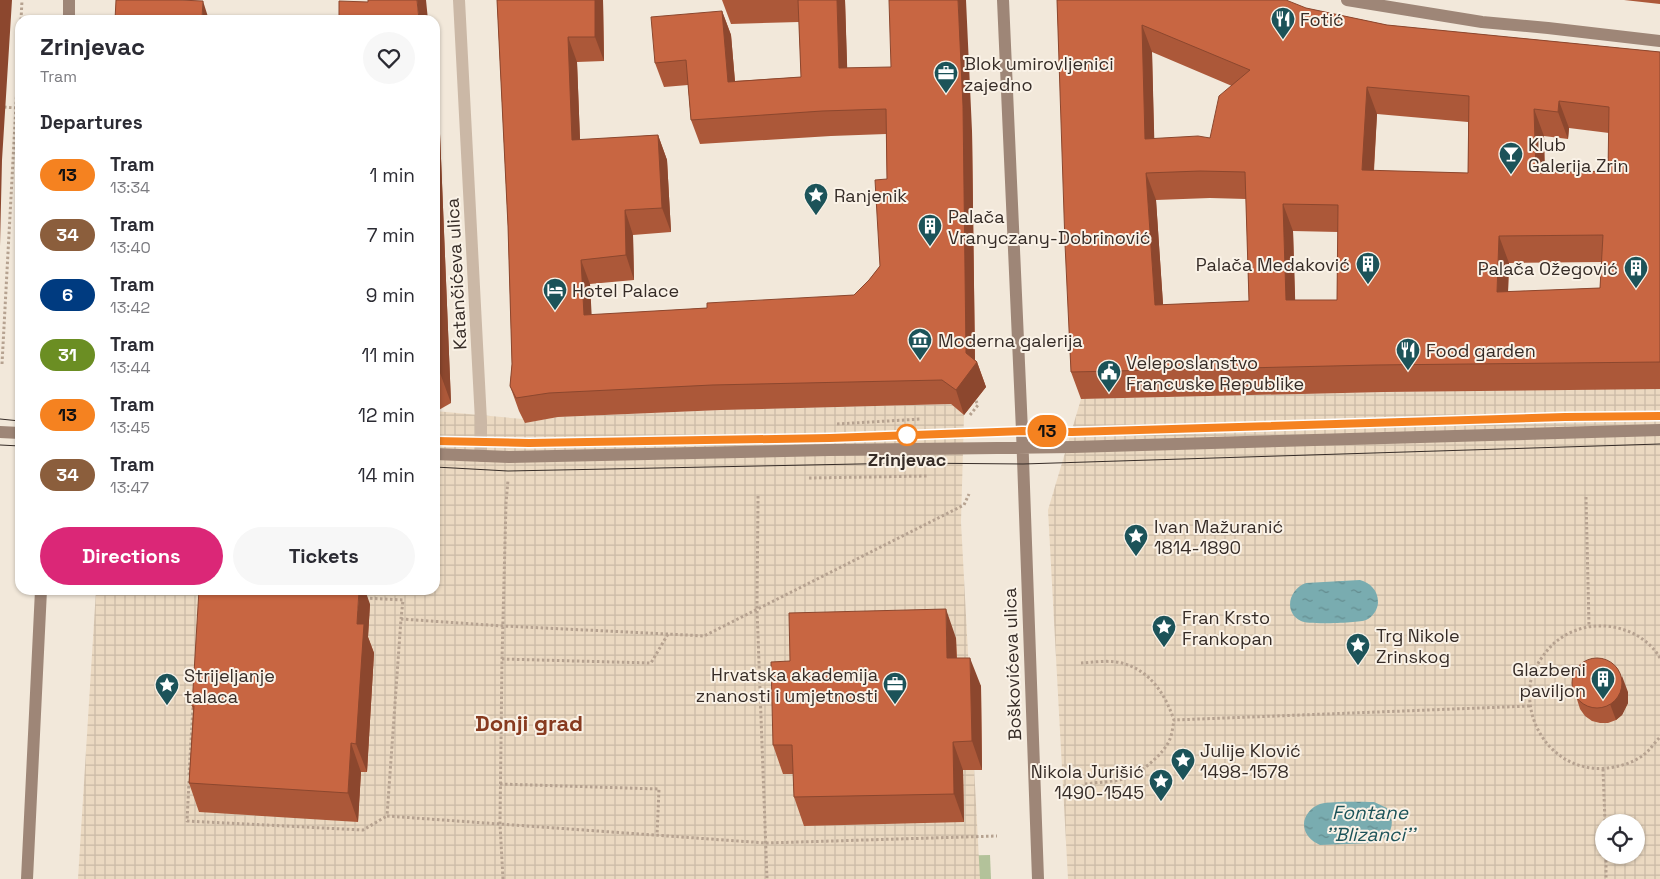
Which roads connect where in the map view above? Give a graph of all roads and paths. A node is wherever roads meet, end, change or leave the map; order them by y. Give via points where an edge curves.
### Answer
1 (22, 0) edge
2 (69, 0) edge
3 (459, 0) edge
4 (1004, 0) edge
5 (1347, 0) edge
6 (20, 15) edge
7 (68, 15) edge
8 (1660, 41) edge
9 (4, 107) dead end
10 (15, 108) edge
11 (15, 126) edge
12 (2, 364) dead end
13 (976, 401) dead end
14 (970, 415) dead end
15 (921, 419) dead end
16 (828, 424) dead end
17 (1660, 430) edge
18 (0, 432) edge
19 (15, 433) edge
20 (1022, 447) junction
21 (440, 454) edge
22 (481, 456) junction
23 (927, 476) dead end
24 (508, 477) dead end
25 (809, 478) dead end
26 (969, 494) dead end
27 (758, 496) dead end
28 (1586, 497) dead end
29 (41, 595) edge
30 (364, 598) dead end
31 (756, 609) junction
32 (401, 619) junction
33 (503, 626) junction
34 (1589, 626) junction
35 (668, 634) junction
36 (1660, 658) edge
37 (502, 659) junction
38 (1081, 663) dead end
39 (193, 705) edge
40 (1530, 706) junction
41 (1174, 720) junction
42 (1660, 737) edge
43 (1603, 769) junction
44 (500, 784) junction
45 (1085, 784) dead end
46 (1605, 814) edge
47 (387, 816) junction
48 (500, 824) junction
49 (658, 835) junction
50 (997, 836) dead end
51 (766, 842) junction
52 (1606, 864) edge
53 (27, 879) edge
54 (503, 879) edge
55 (767, 879) edge
56 (1038, 879) edge
57 (1606, 879) edge

1 - 6 path
2 - 7 street
3 - 22 street, Katančićeva ulica
4 - 20 street, Boškovićeva ulica
5 - 8 street via 1482,22
9 - 10 path
11 - 12 path
13 - 14 path via 978,405
15 - 16 path
17 - 20 street
18 - 19 street
20 - 22 street
20 - 56 street, Boškovićeva ulica
21 - 22 street
23 - 25 path
24 - 33 path
26 - 31 path via 964,505
27 - 31 path
28 - 34 path
29 - 53 street
30 - 32 path via 403,600
31 - 35 path via 704,636
31 - 51 path
32 - 33 path
32 - 47 path
33 - 35 path
33 - 37 path
34 - 36 path via 1608,625 1627,630 1644,639
34 - 40 path via 1568,633 1550,646 1537,663 1530,684
35 - 37 path via 652,663
37 - 44 path
38 - 41 path via 1127,664 1141,672 1156,684
39 - 47 path via 187,821 363,830
40 - 41 path
40 - 43 path via 1535,726 1546,744 1562,758 1582,766
41 - 45 path via 1170,740 1159,756 1144,767 1128,777
42 - 43 path via 1647,752 1626,764
43 - 46 path
44 - 48 path
44 - 49 path via 659,789
47 - 48 path
48 - 49 path
48 - 54 path
49 - 51 path
50 - 51 path
51 - 55 path
52 - 57 path

